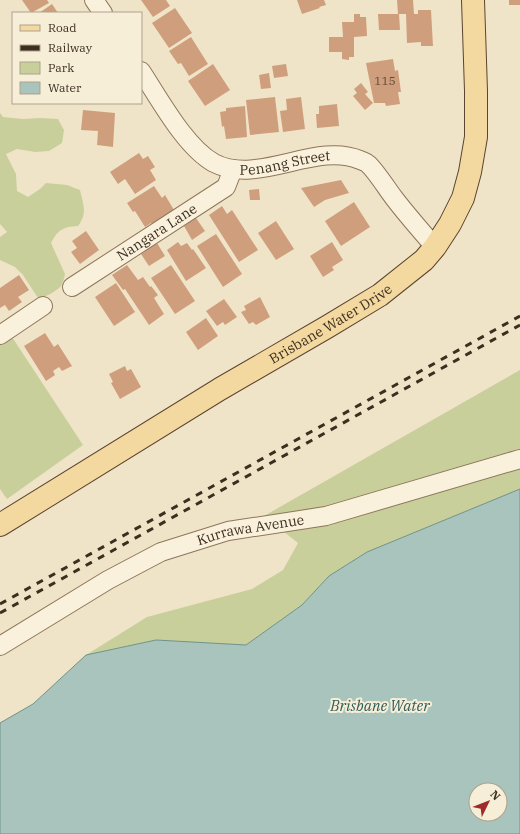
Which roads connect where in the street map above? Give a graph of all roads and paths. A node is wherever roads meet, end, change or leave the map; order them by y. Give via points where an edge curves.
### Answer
1 (94, 0) edge
2 (473, 0) edge
3 (102, 12) edge
4 (142, 72) edge
5 (233, 169) junction
6 (435, 247) junction
7 (72, 287) dead end
8 (43, 306) dead end
9 (0, 334) edge
10 (520, 459) edge
11 (0, 525) edge
12 (0, 646) edge

1 - 3 street
2 - 6 main road, Brisbane Water Drive via 476,137 463,198
4 - 5 street, Penang Street via 183,134 198,151 214,163
5 - 6 street, Penang Street via 248,170 334,155 350,156 368,164 399,206
5 - 7 street, Nangara Lane via 226,187
6 - 11 main road, Brisbane Water Drive via 424,260 380,295 220,388
8 - 9 street
10 - 12 street, Kurrawa Avenue via 326,516 228,531 160,552 108,580

